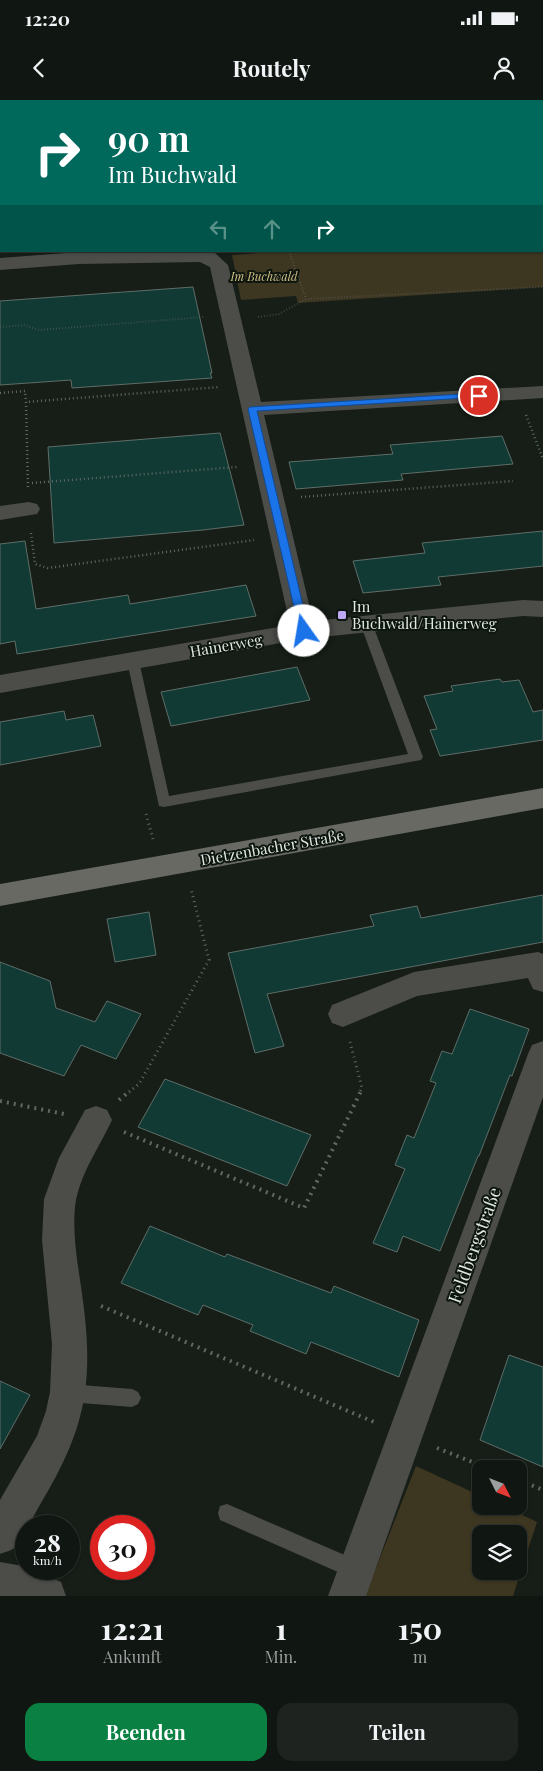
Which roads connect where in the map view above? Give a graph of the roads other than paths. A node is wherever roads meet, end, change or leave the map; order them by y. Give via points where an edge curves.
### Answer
1 (0, 264) edge
2 (543, 392) edge
3 (253, 409) junction
4 (29, 509) road end
5 (0, 514) edge
6 (543, 609) edge
7 (366, 623) junction
8 (304, 631) junction
9 (133, 662) junction
10 (0, 684) edge
11 (543, 798) edge
12 (0, 895) edge
13 (543, 980) edge
14 (343, 1014) road end
15 (543, 1054) edge
16 (96, 1120) road end
17 (68, 1393) junction
18 (132, 1398) dead end
19 (227, 1513) dead end
20 (0, 1535) edge
21 (0, 1581) edge
22 (352, 1583) edge
23 (47, 1596) edge

1 - 3 street via 79,258 208,257 214,260 221,269
2 - 3 street
3 - 8 street
4 - 5 street
6 - 7 street, Hainerweg via 523,608
7 - 8 street, Hainerweg
7 - 9 lane via 416,757 164,802
8 - 9 street, Hainerweg
9 - 10 street, Hainerweg
11 - 12 main road, Dietzenbacher Straße
13 - 14 street via 538,964 414,984
15 - 22 street, Feldbergstraße
16 - 17 street via 68,1176 58,1212 70,1355
17 - 18 lane
17 - 20 street via 58,1429 46,1455
19 - 22 lane
21 - 23 street via 23,1585

